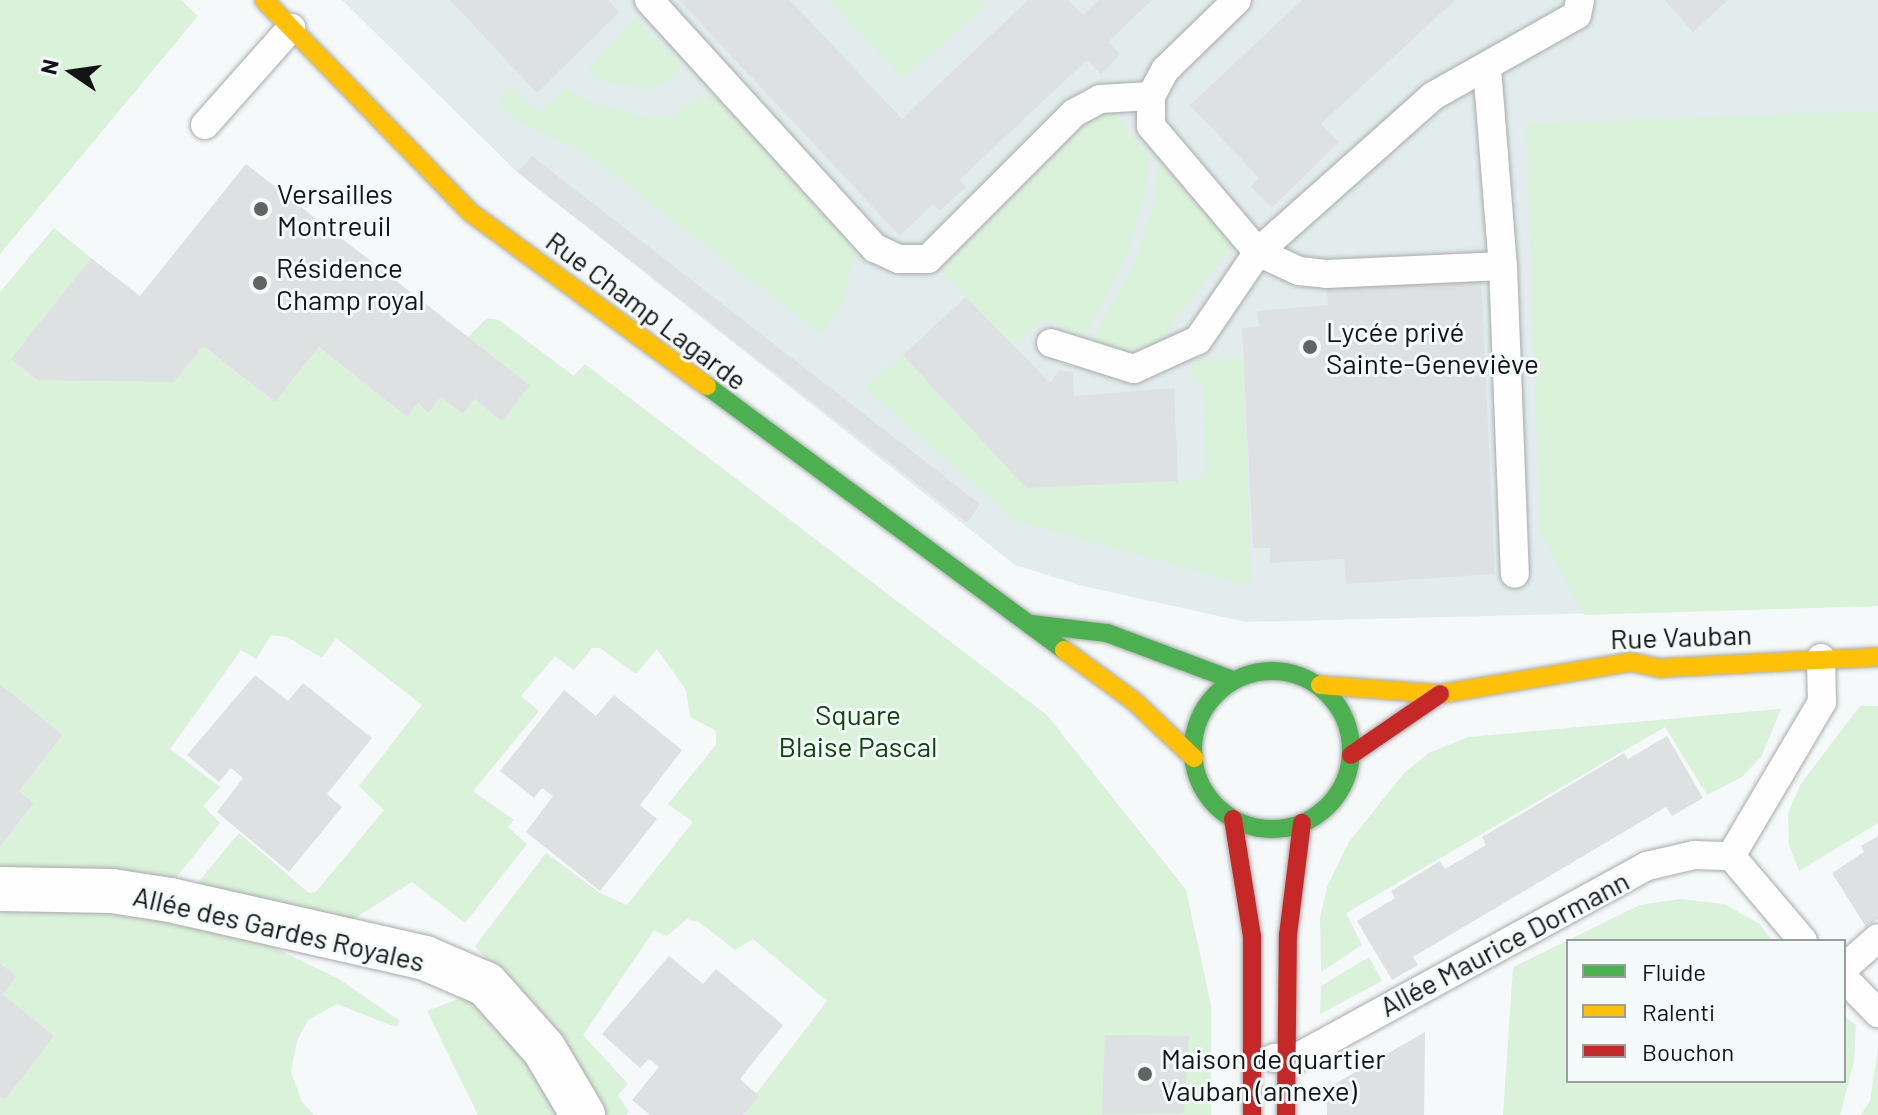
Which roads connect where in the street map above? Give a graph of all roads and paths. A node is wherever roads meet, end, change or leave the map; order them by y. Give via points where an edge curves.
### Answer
1 (264, 0) edge
2 (649, 0) edge
3 (1237, 0) edge
4 (1580, 0) edge
5 (291, 28) junction
6 (1487, 68) junction
7 (1151, 96) junction
8 (205, 125) dead end
9 (1258, 252) junction
10 (1503, 266) junction
11 (1051, 343) dead end
12 (1515, 574) dead end
13 (1031, 624) junction
14 (1878, 657) edge
15 (1821, 658) junction
16 (1233, 680) junction
17 (1320, 685) junction
18 (1440, 694) junction
19 (1351, 755) junction
20 (1194, 758) junction
21 (1233, 819) junction
22 (1302, 823) junction
23 (1731, 856) junction
24 (0, 889) edge
25 (1878, 938) edge
26 (1801, 939) edge
27 (1846, 966) edge
28 (1846, 980) edge
29 (1878, 1013) edge
30 (1287, 1057) junction
31 (1252, 1059) junction
32 (583, 1115) edge
33 (1252, 1115) edge
34 (1286, 1115) edge

1 - 5 main road, Rue Champ Lagarde
2 - 7 lane via 875,248 899,259 928,259 1074,113 1100,99
3 - 7 lane via 1165,70
4 - 6 lane via 1577,15
5 - 8 lane
5 - 13 main road, Rue Champ Lagarde via 470,212
6 - 9 lane via 1433,96
6 - 10 lane
7 - 9 lane via 1151,126
9 - 10 lane via 1299,271 1326,274
9 - 11 lane via 1198,340 1134,369
10 - 12 lane
13 - 16 main road, Rue Champ Lagarde via 1107,633
13 - 20 main road, Rue Champ Lagarde via 1134,701
14 - 15 main road, Rue Vauban
15 - 18 main road, Rue Vauban via 1660,668 1631,662
15 - 23 lane via 1822,702
16 - 17 main road via 1255,670 1278,670
16 - 20 main road via 1204,709
17 - 18 main road, Rue Vauban
17 - 19 main road via 1344,715
18 - 19 main road, Rue Vauban
19 - 22 main road via 1339,793
20 - 21 main road via 1202,785
21 - 22 main road via 1279,829
21 - 31 main road via 1252,936
22 - 30 main road via 1288,935
23 - 26 lane
23 - 30 lane, Allée Maurice Dormann via 1694,855 1647,866 1298,1057
24 - 32 street, Allée des Gardes Royales via 112,891 182,902 425,958 486,984 544,1049
25 - 27 lane
28 - 29 lane
30 - 31 lane, Allée Maurice Dormann
30 - 34 main road
31 - 33 main road

